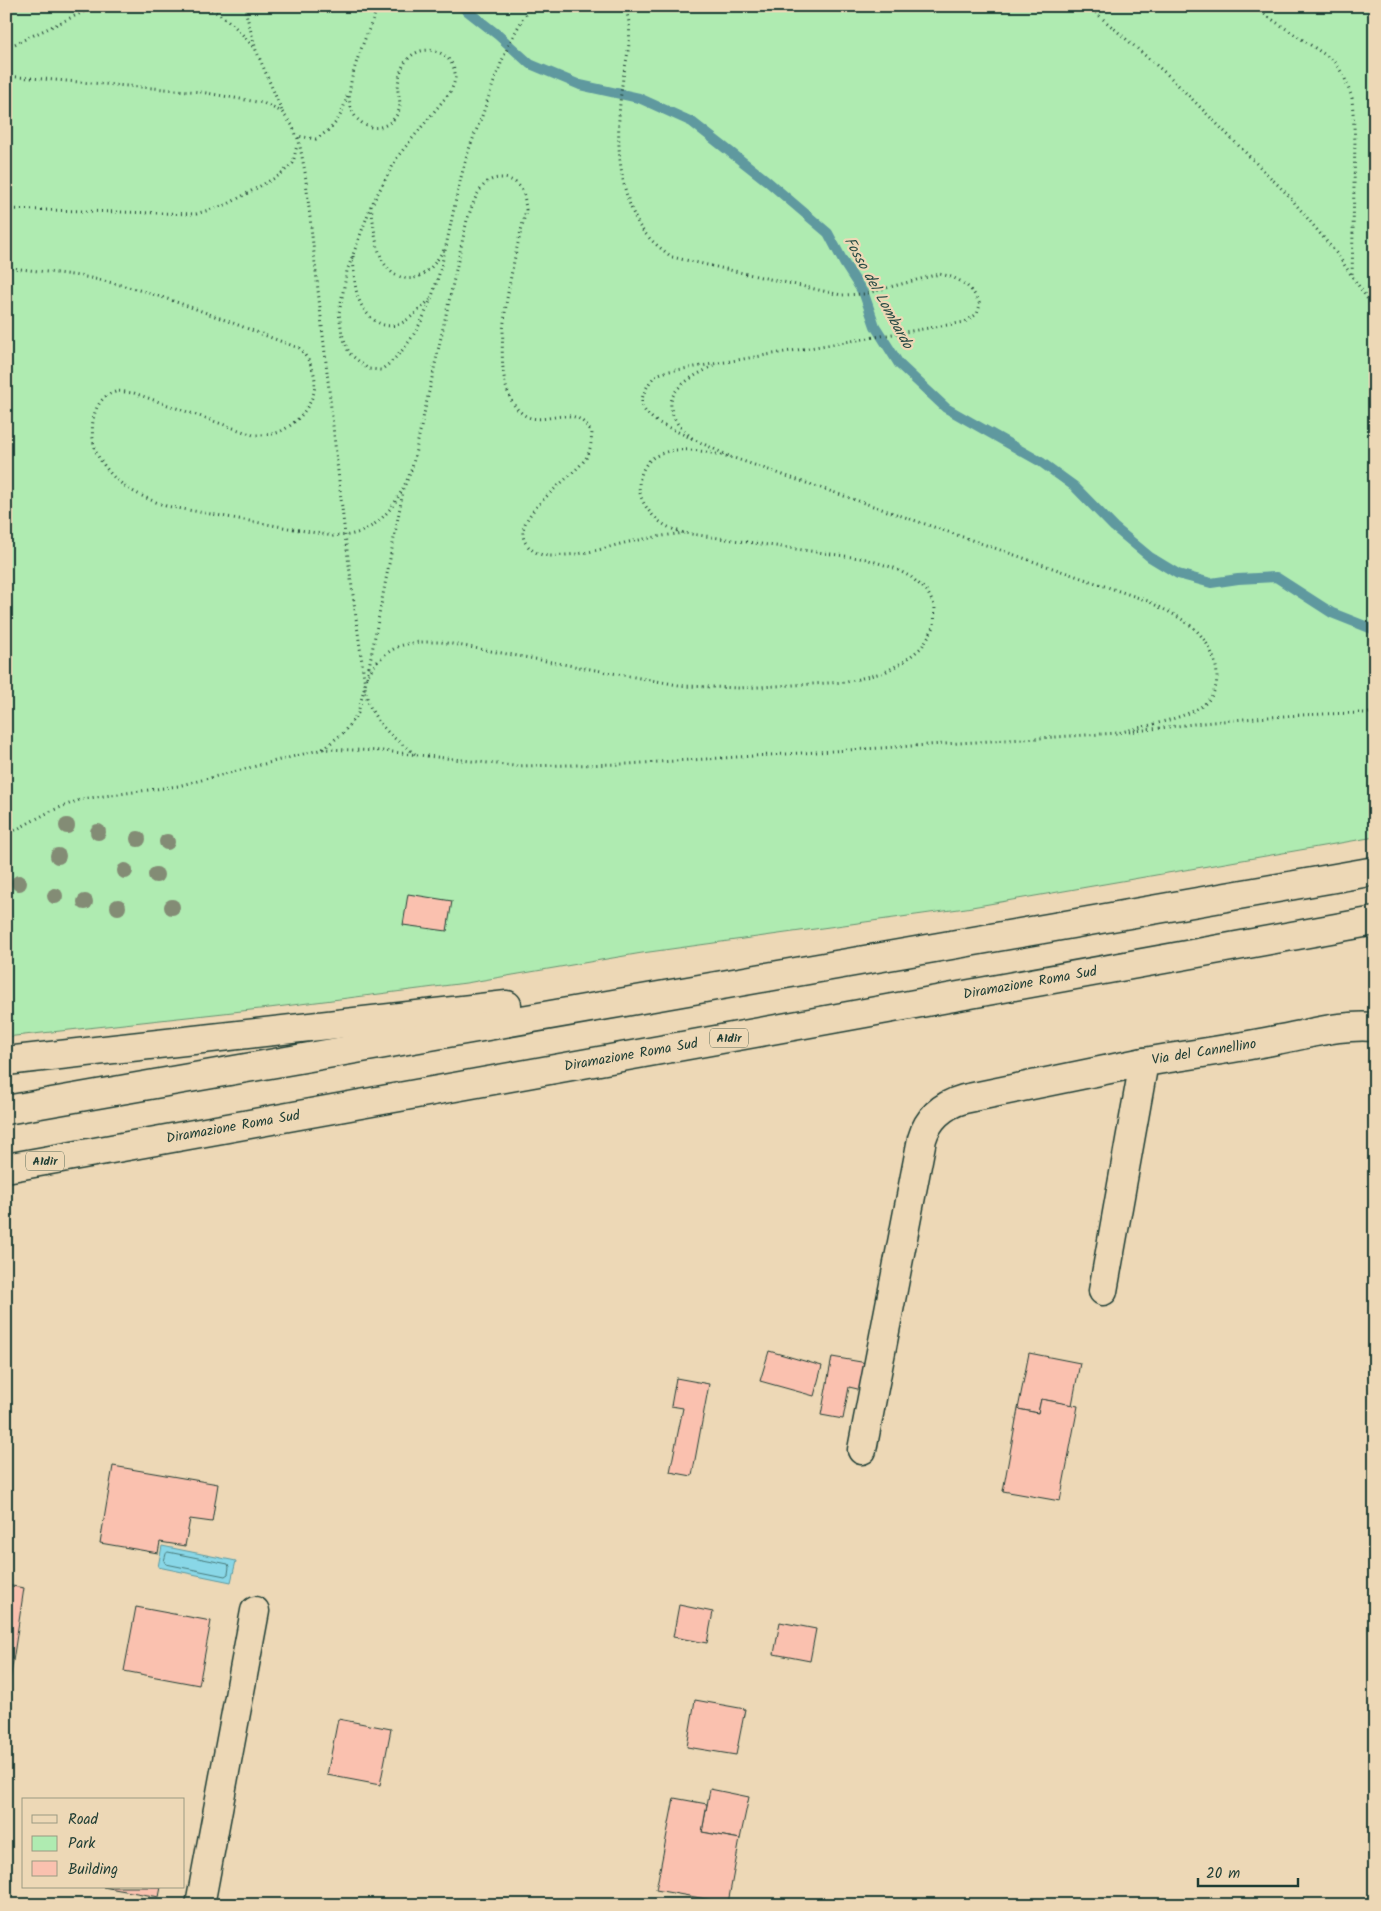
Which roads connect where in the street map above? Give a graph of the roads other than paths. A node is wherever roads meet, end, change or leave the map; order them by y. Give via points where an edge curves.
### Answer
1 (1375, 871) edge
2 (1375, 921) edge
3 (780, 975) junction
4 (1375, 1027) edge
5 (6, 1061) edge
6 (1144, 1062) junction
7 (6, 1110) edge
8 (83, 1154) junction
9 (6, 1168) edge
10 (6, 1174) edge
11 (1103, 1291) dead end
12 (862, 1450) dead end
13 (255, 1611) dead end
14 (200, 1905) edge

1 - 3 main road
2 - 8 main road, Diramazione Roma Sud / A1dir
3 - 5 main road
3 - 7 main road
4 - 6 main road, Via del Cannellino via 1328,1028 1277,1040
6 - 11 main road, Via del Cannellino
6 - 12 main road via 964,1098 945,1107 930,1121 922,1139
8 - 9 main road, Diramazione Roma Sud / A1dir
8 - 10 main road
13 - 14 main road

